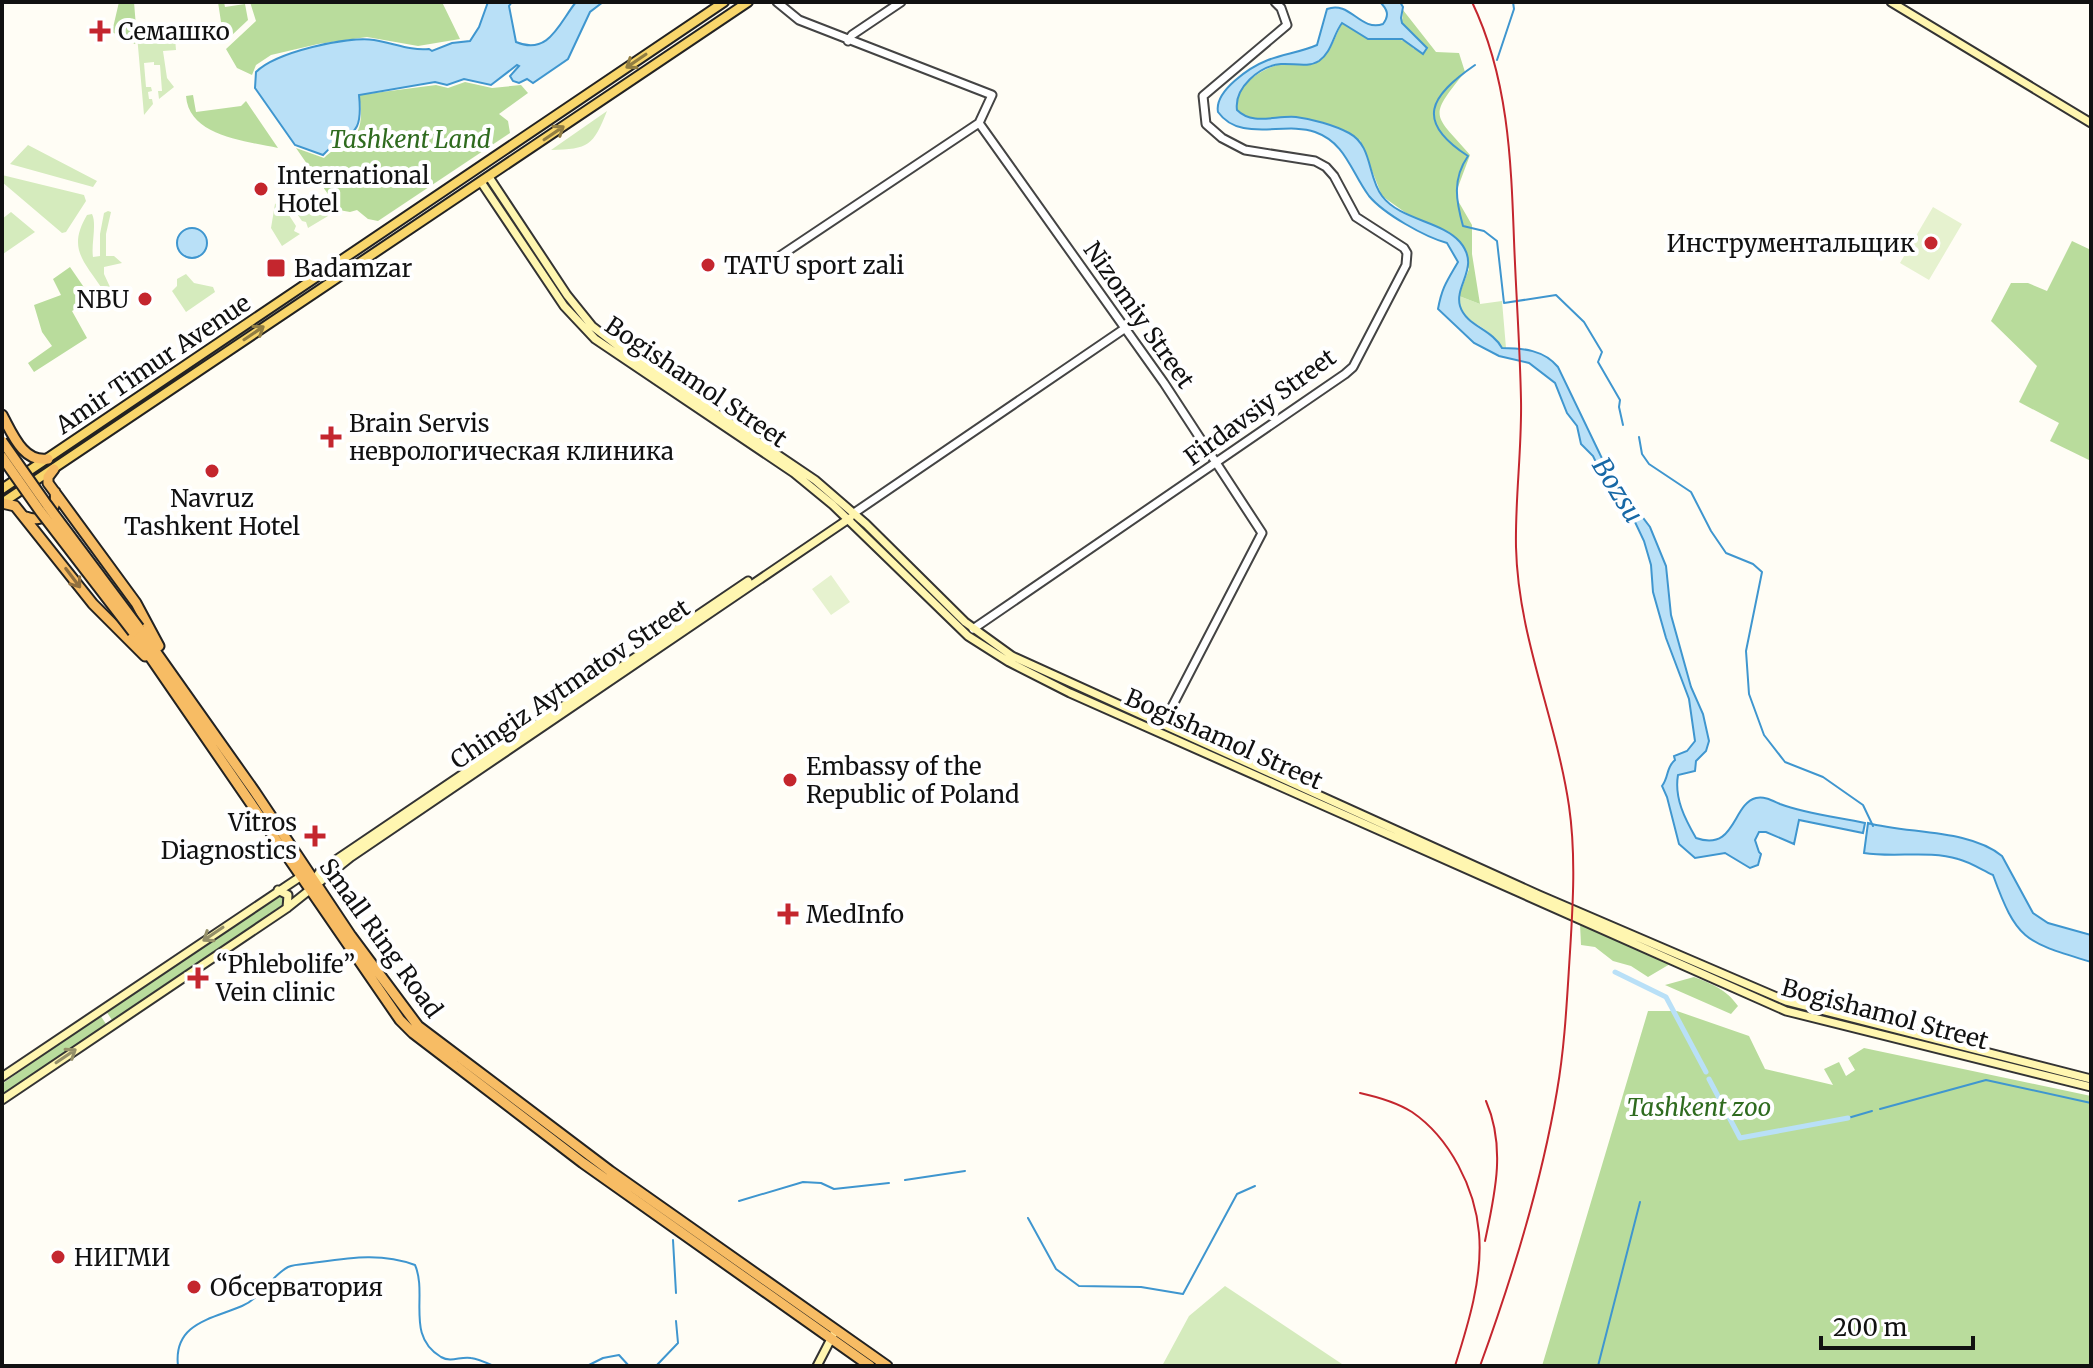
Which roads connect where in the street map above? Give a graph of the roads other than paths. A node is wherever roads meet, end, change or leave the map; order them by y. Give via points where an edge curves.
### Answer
1 (724, 2) edge
2 (748, 2) edge
3 (777, 2) edge
4 (901, 2) edge
5 (1275, 2) edge
6 (1891, 2) edge
7 (848, 41) junction
8 (660, 45) junction
9 (668, 57) junction
10 (979, 123) junction
11 (2091, 123) edge
12 (478, 168) junction
13 (485, 180) junction
14 (780, 256) dead end
15 (1124, 329) junction
16 (211, 349) junction
17 (218, 358) junction
18 (2, 417) edge
19 (2, 444) edge
20 (24, 450) junction
21 (2, 457) edge
22 (1217, 463) junction
23 (51, 464) junction
24 (2, 489) edge
25 (55, 492) junction
26 (2, 503) edge
27 (23, 516) junction
28 (849, 516) junction
29 (77, 524) junction
30 (48, 545) junction
31 (973, 629) junction
32 (136, 630) junction
33 (166, 670) junction
34 (1161, 728) junction
35 (309, 880) junction
36 (278, 890) junction
37 (287, 908) junction
38 (100, 1011) junction
39 (110, 1026) junction
40 (2036, 1070) junction
41 (2, 1077) edge
42 (2091, 1079) edge
43 (2091, 1087) edge
44 (2, 1100) edge
45 (833, 1334) junction
46 (817, 1366) edge
47 (870, 1366) edge
48 (887, 1366) edge

1 - 8 main road, Amir Timur Avenue
2 - 9 main road, Amir Timur Avenue
3 - 7 street via 794,18
4 - 7 street
5 - 22 street, Firdavsiy Street via 1287,25 1203,96 1204,120 1245,150 1326,167 1356,217 1401,246 1406,265 1353,367
6 - 11 main road
7 - 10 street via 992,95
8 - 9 main road
8 -> 12 main road, Amir Timur Avenue
13 -> 9 main road, Amir Timur Avenue
10 - 14 street
10 - 15 street, Nizomiy Street
12 - 13 main road, Bogishamol Street
12 - 16 main road, Amir Timur Avenue
17 -> 13 main road, Amir Timur Avenue
13 - 28 main road, Bogishamol Street via 592,326 713,414 797,466
15 - 22 street, Nizomiy Street
15 - 28 street, Chingiz Aytmatov Street
16 - 17 main road
16 - 23 main road, Amir Timur Avenue
17 - 23 main road, Amir Timur Avenue
18 - 20 highway
19 - 20 highway
19 - 32 highway, Small Ring Road, bridge
20 - 23 highway
21 - 32 highway, Small Ring Road, bridge
22 - 31 street, Firdavsiy Street
22 - 34 street, Nizomiy Street via 1262,533
23 - 24 main road, Amir Timur Avenue
23 - 25 highway via 48,479
23 - 26 main road, Amir Timur Avenue
25 - 27 highway via 48,515 36,520
25 - 29 highway
26 - 27 highway
27 - 30 highway
28 - 31 main road, Bogishamol Street
28 - 34 main road, Bogishamol Street via 956,626 988,650 1070,693
28 - 35 main road, Chingiz Aytmatov Street
28 - 35 main road, Chingiz Aytmatov Street
29 - 30 highway via 55,524 46,534
29 - 33 highway via 136,603
30 -> 33 highway via 107,620
31 - 34 main road, Bogishamol Street via 1023,662
32 - 33 highway, Small Ring Road
33 - 35 highway, Small Ring Road
34 - 40 main road, Bogishamol Street via 1786,1001
35 - 36 main road, Chingiz Aytmatov Street
35 - 37 main road, Chingiz Aytmatov Street
35 - 45 highway, Small Ring Road via 424,1033
36 - 37 main road via 288,895
36 -> 38 main road, Chingiz Aytmatov Street
37 - 39 main road, Chingiz Aytmatov Street
38 - 39 main road
38 - 41 main road, Chingiz Aytmatov Street
44 -> 39 main road, Chingiz Aytmatov Street
40 - 42 main road, Bogishamol Street
40 - 43 main road, Bogishamol Street
45 - 46 main road
45 - 47 highway, Small Ring Road
45 - 48 highway, Small Ring Road

